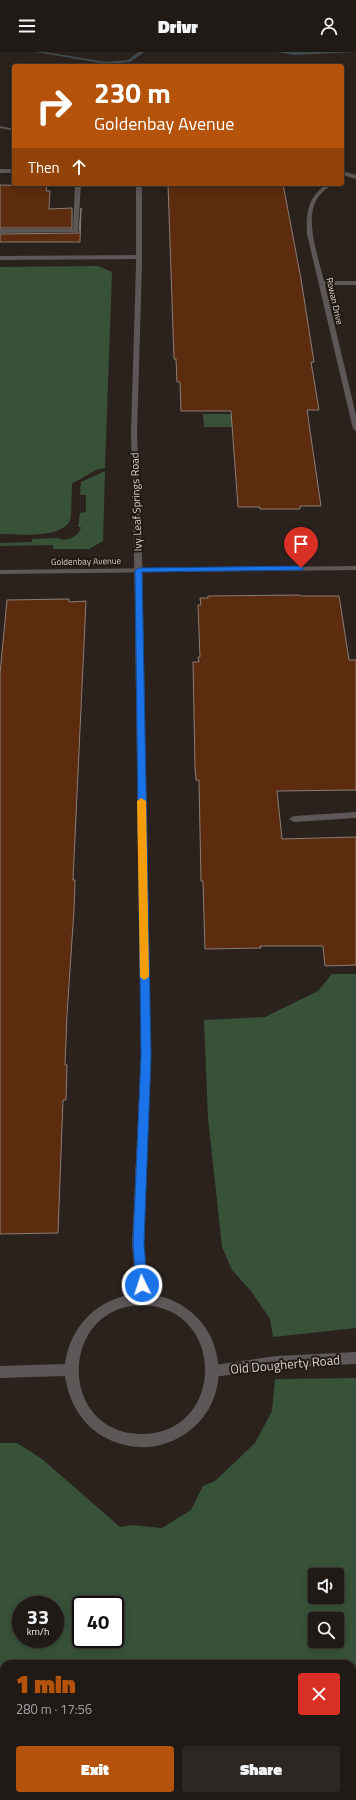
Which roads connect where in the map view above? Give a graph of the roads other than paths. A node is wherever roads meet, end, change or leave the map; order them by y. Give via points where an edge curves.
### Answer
1 (0, 127) edge
2 (12, 130) edge
3 (0, 171) edge
4 (12, 171) edge
5 (344, 174) edge
6 (356, 177) edge
7 (78, 186) edge
8 (139, 186) edge
9 (327, 186) edge
10 (0, 231) edge
11 (139, 257) junction
12 (0, 258) edge
13 (321, 283) junction
14 (356, 283) edge
15 (356, 429) edge
16 (356, 568) edge
17 (139, 570) junction
18 (0, 572) edge
19 (356, 815) edge
20 (294, 819) dead end
21 (143, 1300) junction
22 (356, 1358) edge
23 (70, 1370) junction
24 (214, 1371) junction
25 (0, 1372) edge

1 - 2 street
3 - 4 street
5 - 6 street
7 - 10 street via 76,231
8 - 11 street, Ivy Leaf Springs Road
9 - 13 street, Rowan Drive via 313,200 308,212
11 - 12 street
11 - 17 street, Ivy Leaf Springs Road via 134,432
13 - 14 street
13 - 15 street, Rowan Drive
16 - 17 street, Goldenbay Avenue
17 - 18 street, Goldenbay Avenue
17 - 21 street, Ivy Leaf Springs Road via 146,1056 138,1243
19 - 20 street
21 - 23 street via 124,1302 107,1309 92,1320 73,1352
21 - 24 street via 172,1306 194,1320 204,1334 211,1352
22 - 24 street, Old Dougherty Road via 276,1362
23 - 24 street via 73,1392 83,1411 98,1427 118,1437 140,1441 162,1438 183,1427 199,1412 210,1392
23 - 25 street

